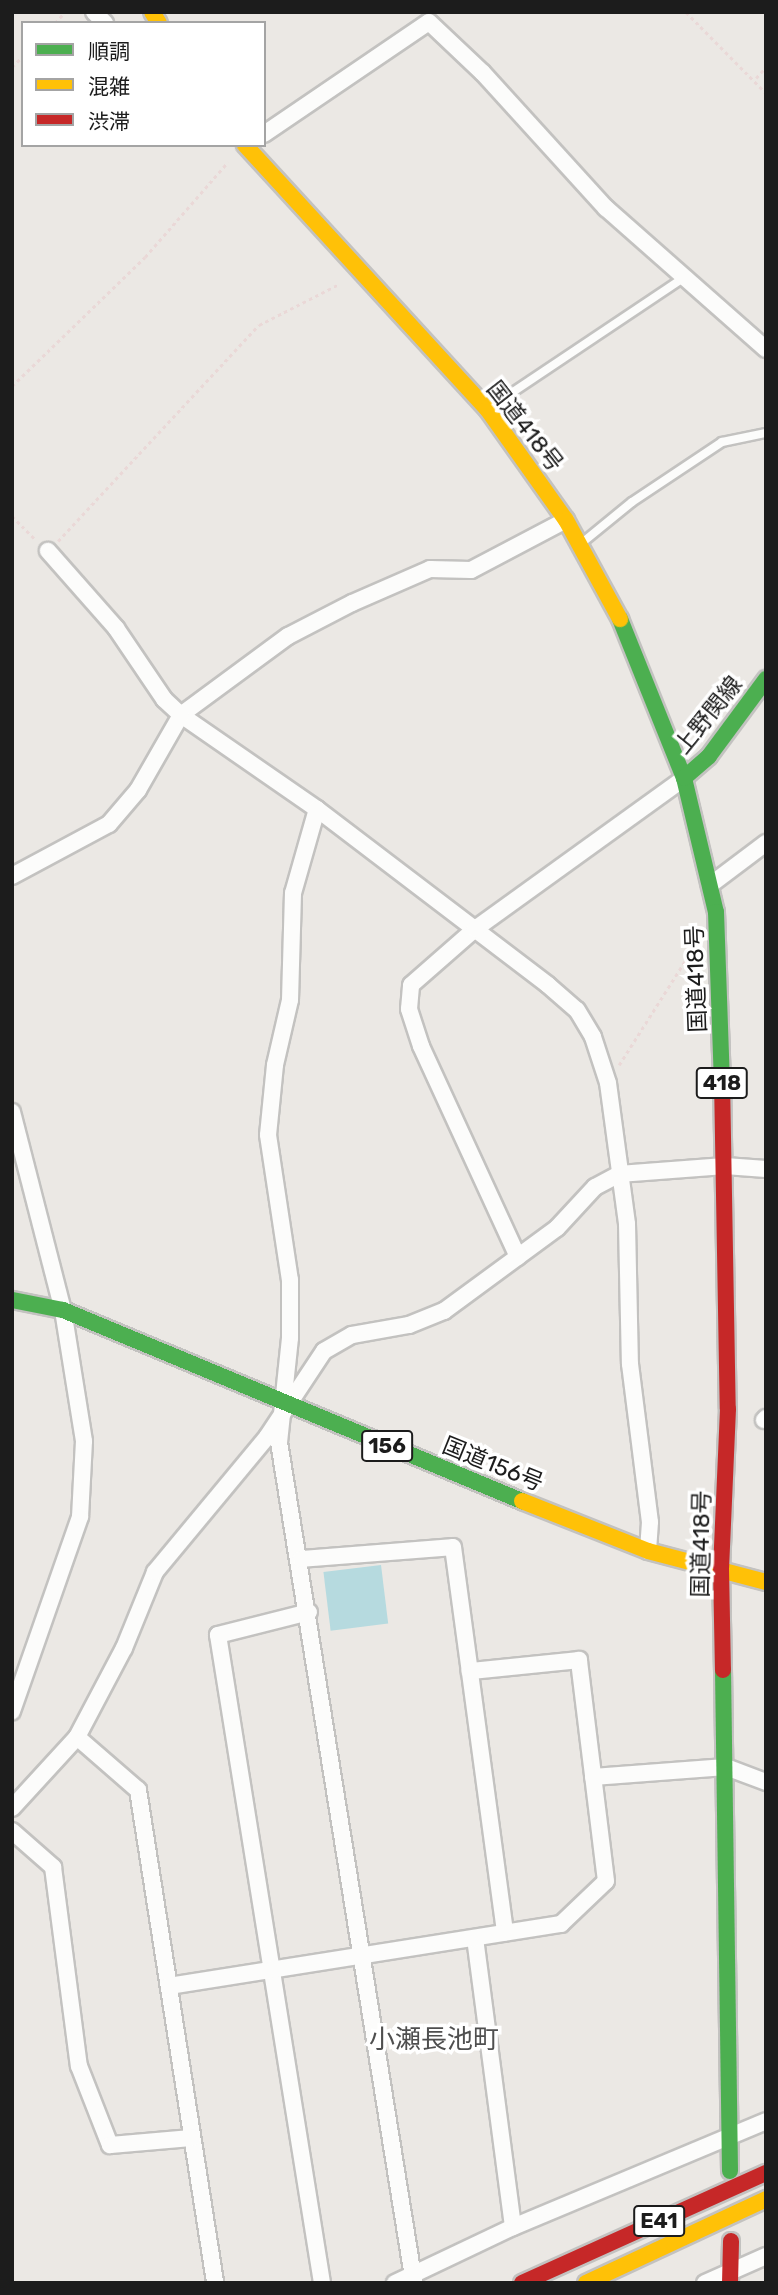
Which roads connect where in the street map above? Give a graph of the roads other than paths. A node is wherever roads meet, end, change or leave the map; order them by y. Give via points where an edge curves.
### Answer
1 (266, 133) edge
2 (248, 147) edge
3 (685, 277) junction
4 (766, 349) edge
5 (487, 409) junction
6 (766, 433) edge
7 (566, 520) junction
8 (581, 544) junction
9 (48, 551) road end
10 (766, 679) edge
11 (181, 715) junction
12 (684, 778) junction
13 (317, 809) junction
14 (766, 843) edge
15 (12, 876) edge
16 (710, 885) junction
17 (475, 929) junction
18 (12, 1112) edge
19 (725, 1166) junction
20 (766, 1169) edge
21 (619, 1174) junction
22 (518, 1258) junction
23 (12, 1300) edge
24 (63, 1310) junction
25 (284, 1405) junction
26 (649, 1550) junction
27 (300, 1559) junction
28 (721, 1569) junction
29 (766, 1582) edge
30 (309, 1612) junction
31 (470, 1671) junction
32 (12, 1711) edge
33 (77, 1737) junction
34 (726, 1767) junction
35 (593, 1777) junction
36 (766, 1782) edge
37 (12, 1808) edge
38 (12, 1831) edge
39 (505, 1933) junction
40 (475, 1938) junction
41 (363, 1956) junction
42 (271, 1970) junction
43 (169, 1986) junction
44 (766, 2121) edge
45 (730, 2137) junction
46 (192, 2138) junction
47 (730, 2171) dead end
48 (766, 2173) edge
49 (766, 2199) edge
50 (513, 2227) junction
51 (731, 2241) dead end
52 (766, 2256) edge
53 (415, 2277) edge
54 (730, 2277) edge
55 (215, 2283) edge
56 (322, 2283) edge
57 (395, 2283) edge
58 (522, 2283) edge
59 (586, 2283) edge
60 (705, 2283) edge

1 - 3 street via 429,22 483,73 606,208
2 - 5 main road, 国道418号 / 418
3 - 4 street
3 - 5 lane
5 - 7 main road, 国道418号 / 418
6 - 8 lane via 722,442 632,502
7 - 8 main road, 国道418号 / 418
7 - 11 street via 471,570 430,569 352,603 288,636 198,698
8 - 12 main road, 国道418号 / 418 via 627,632
9 - 11 street via 116,628 164,699
10 - 12 main road, 上野関線 via 709,756
11 - 13 street
11 - 15 street via 138,790 109,824
12 - 16 main road, 国道418号 / 418
12 - 17 street
13 - 17 street
13 - 25 street via 293,893 290,1000 275,1065 268,1135 290,1280
14 - 16 street
16 - 19 main road, 国道418号 / 418 via 716,912
17 - 21 street via 577,1010 593,1037 608,1083
17 - 22 street via 411,985 409,1009 421,1046
18 - 24 street
19 - 20 street
19 - 21 street
19 - 28 main road, 国道418号 / 418 via 729,1409
21 - 22 street via 595,1187 557,1228
21 - 26 street via 627,1224 630,1364 650,1522
22 - 25 street via 444,1311 409,1325 352,1335 324,1351
23 - 24 main road, 国道156号 / 156
24 - 25 main road, 国道156号 / 156
24 - 32 street via 84,1441 80,1517
25 - 26 main road, 国道156号 / 156
25 - 27 street via 279,1441
25 - 33 street via 267,1437 155,1572 124,1648
26 - 28 main road, 国道156号 / 156
27 - 30 street
27 - 31 street via 453,1547
28 - 29 main road, 国道156号 / 156
28 - 34 main road, 国道418号 / 418
30 - 41 street
30 - 42 street via 218,1635
31 - 35 street via 579,1660
31 - 39 street
33 - 37 street
33 - 43 street via 138,1790
34 - 35 street
34 - 36 street
34 - 45 main road, 国道418号 / 418
35 - 39 street via 606,1881 561,1924
38 - 46 street via 53,1867 79,2066 110,2145
39 - 40 street
40 - 41 street
40 - 50 street
41 - 42 street
41 - 53 street
42 - 43 street
42 - 56 street
43 - 46 street
44 - 45 street
45 - 47 main road, 国道418号 / 418
45 - 50 street
46 - 55 street
48 - 58 main road, E41
49 - 59 main road, E41
50 - 53 street
51 - 54 main road
52 - 54 street
53 - 57 street
54 - 60 street

